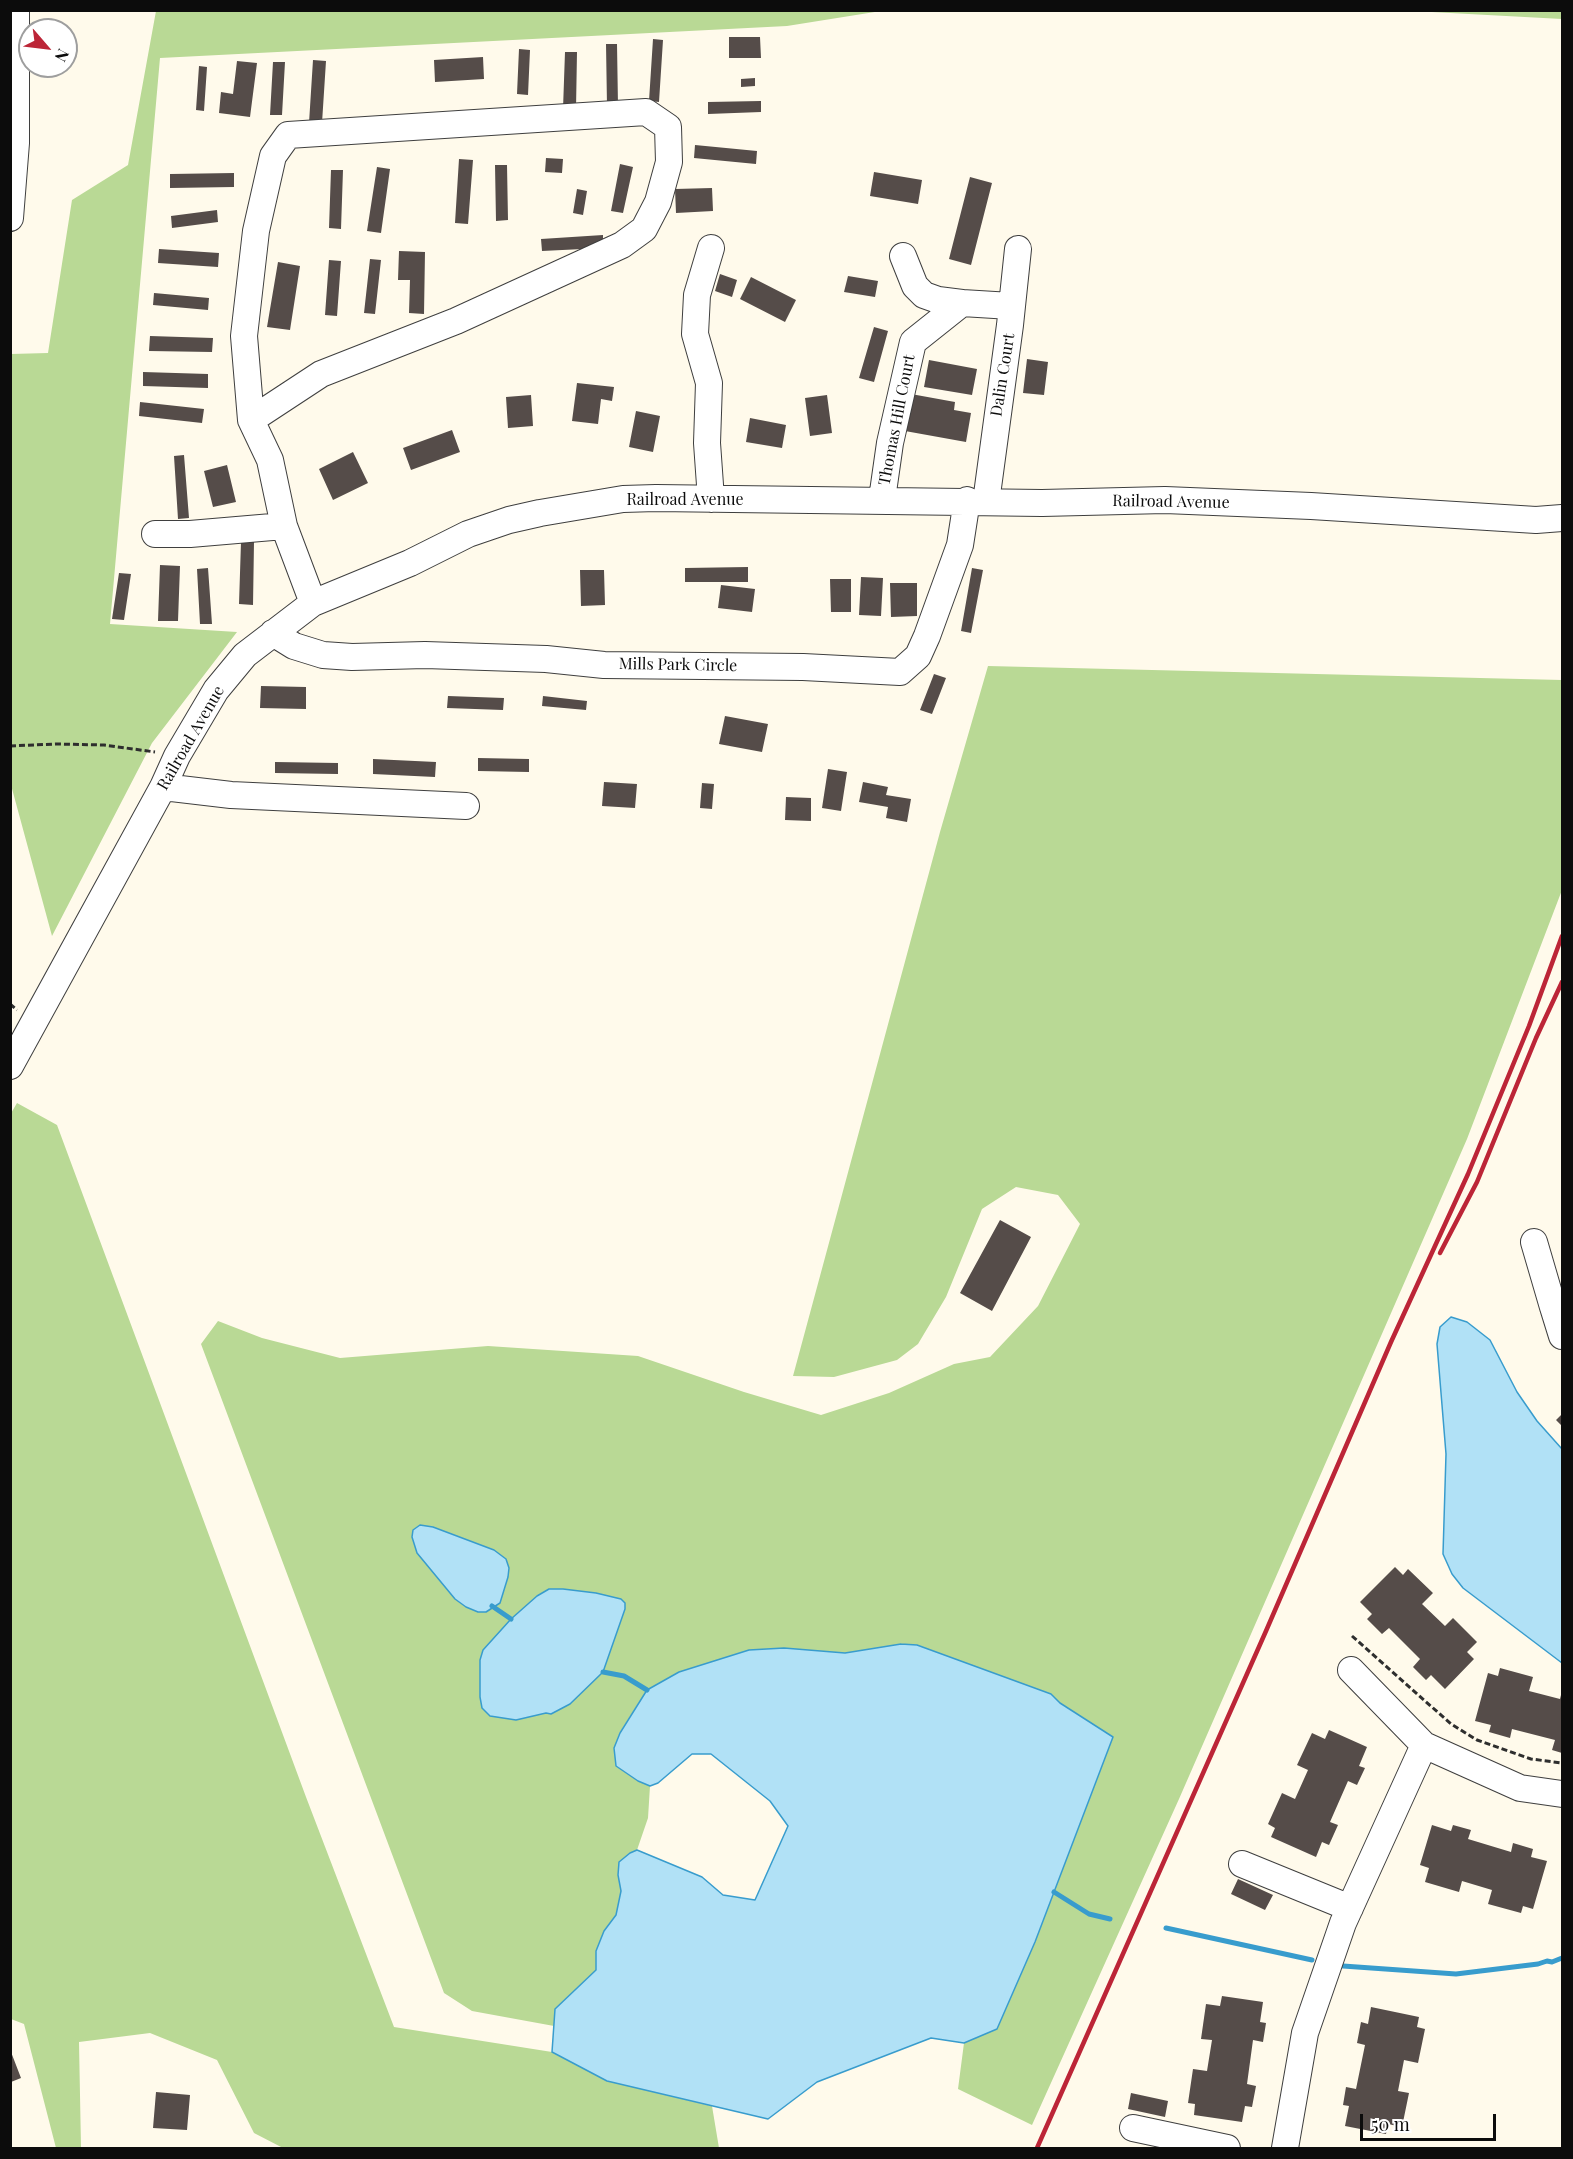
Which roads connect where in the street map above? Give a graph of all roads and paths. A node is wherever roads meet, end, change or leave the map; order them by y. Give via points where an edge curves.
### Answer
1 (16, 10) edge
2 (11, 208) edge
3 (711, 248) dead end
4 (1018, 249) dead end
5 (903, 256) dead end
6 (962, 303) junction
7 (1011, 306) junction
8 (251, 420) junction
9 (711, 499) junction
10 (882, 499) junction
11 (976, 501) junction
12 (1563, 518) edge
13 (285, 526) junction
14 (155, 534) dead end
15 (313, 603) junction
16 (273, 633) junction
17 (10, 746) edge
18 (177, 756) junction
19 (163, 787) junction
20 (466, 806) dead end
21 (10, 1066) edge
22 (1534, 1242) dead end
23 (1558, 1306) edge
24 (1563, 1336) edge
25 (1352, 1636) dead end
26 (1351, 1670) dead end
27 (1424, 1745) junction
28 (1563, 1763) edge
29 (1563, 1794) edge
30 (1242, 1864) dead end
31 (1350, 1908) junction
32 (1133, 2128) dead end
33 (1227, 2148) edge
34 (1285, 2148) edge

1 - 2 street via 16,143
3 - 9 street via 697,296 695,334 709,383 707,443
4 - 7 street, Dalin Court
5 - 6 street via 915,286 924,295
6 - 7 street
6 - 10 street, Thomas Hill Court via 913,342
7 - 11 street, Dalin Court
8 - 8 street via 244,336 256,231 273,156 288,135 646,112 668,128 669,162 658,202 644,229 622,245 456,321 321,374
8 - 13 street via 270,460
9 - 10 street, Railroad Avenue
9 - 15 street, Railroad Avenue via 623,499 509,520 468,534
10 - 11 street, Railroad Avenue
11 - 12 street, Railroad Avenue via 1165,500 1536,520
11 - 16 street, Mills Park Circle via 927,636 918,656 900,672 604,665 425,655 323,656 294,646
13 - 14 street
13 - 15 street
15 - 16 street, Railroad Avenue
16 - 18 street, Railroad Avenue via 245,656 216,690
17 - 18 path via 104,745
18 - 19 street, Railroad Avenue
19 - 20 street via 231,795
19 - 21 street, Railroad Avenue
22 - 23 street
23 - 24 street
25 - 28 path via 1451,1724 1477,1740 1531,1759
26 - 27 street
27 - 29 street via 1520,1788
27 - 31 street
30 - 31 street
31 - 34 street via 1305,2033
32 - 33 street

